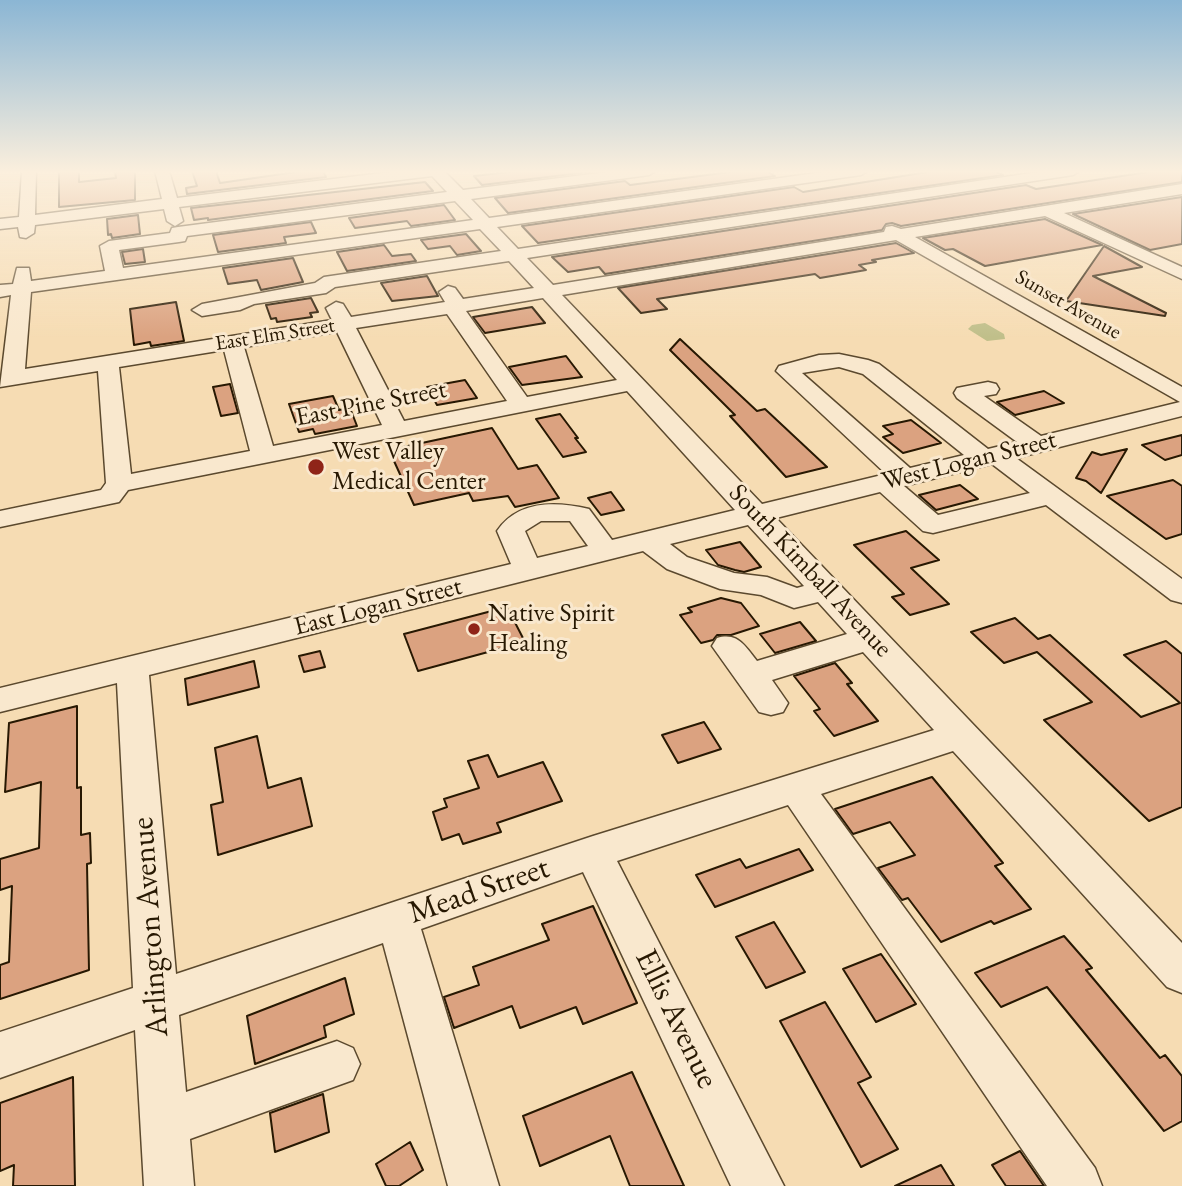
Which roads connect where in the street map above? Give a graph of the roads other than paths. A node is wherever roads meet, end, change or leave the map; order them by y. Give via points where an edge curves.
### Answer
1 (21, 226) edge
2 (31, 226) edge
3 (177, 226) edge
4 (234, 226) edge
5 (462, 226) edge
6 (489, 226) edge
7 (705, 226) edge
8 (884, 226) edge
9 (944, 226) edge
10 (1080, 226) edge
11 (27, 227) joint
12 (179, 234) junction
13 (897, 234) junction
14 (307, 248) junction
15 (516, 255) junction
16 (1182, 259) edge
17 (1159, 263) junction
18 (186, 265) junction
19 (1182, 274) edge
20 (115, 275) junction
21 (22, 280) junction
22 (1182, 283) edge
23 (325, 285) junction
24 (1163, 287) dead end
25 (0, 290) edge
26 (444, 290) junction
27 (550, 291) junction
28 (202, 310) dead end
29 (344, 324) junction
30 (232, 342) junction
31 (108, 362) junction
32 (7, 373) edge
33 (634, 383) junction
34 (988, 389) dead end
35 (1182, 396) edge
36 (521, 405) junction
37 (1182, 409) edge
38 (396, 429) junction
39 (1037, 445) junction
40 (263, 455) junction
41 (984, 458) junction
42 (895, 480) junction
43 (118, 484) junction
44 (1038, 499) junction
45 (757, 514) junction
46 (0, 519) edge
47 (647, 541) junction
48 (606, 551) junction
49 (528, 570) junction
50 (828, 590) junction
51 (1182, 593) edge
52 (873, 638) junction
53 (728, 646) dead end
54 (132, 667) junction
55 (750, 675) junction
56 (0, 699) edge
57 (771, 703) dead end
58 (961, 735) junction
59 (796, 788) junction
60 (593, 852) junction
61 (397, 919) junction
62 (1182, 973) edge
63 (156, 1002) junction
64 (0, 1055) edge
65 (337, 1064) dead end
66 (165, 1123) junction
67 (169, 1186) edge
68 (474, 1186) edge
69 (758, 1186) edge
70 (1077, 1186) edge

1 - 11 street
2 - 11 street
3 - 12 street
4 - 12 street
5 - 14 street
6 - 15 street, South Kimball Avenue
7 - 15 street
8 - 13 street, Sunset Avenue
9 - 13 street, East Elm Street
10 - 17 street
12 - 18 street
12 - 20 street via 109,246
13 - 27 street, East Elm Street
13 - 35 street, Sunset Avenue
14 - 18 street
14 - 23 street
15 - 23 street
15 - 27 street, South Kimball Avenue
16 - 17 street
17 - 19 street
18 - 20 street
20 - 21 street
21 - 25 street
21 - 32 street
22 - 24 street
23 - 28 street
23 - 29 street
26 - 27 street, East Elm Street
26 - 29 street, East Elm Street
26 - 36 street
27 - 33 street, South Kimball Avenue
29 - 30 street, East Elm Street
29 - 38 street
30 - 31 street, East Elm Street
30 - 40 street
31 - 32 street, East Elm Street
31 - 43 street
33 - 36 street, East Pine Street
33 - 45 street, South Kimball Avenue
34 - 39 street via 965,393
36 - 38 street, East Pine Street
37 - 39 street, West Logan Street
38 - 40 street, East Pine Street
39 - 41 street, West Logan Street
40 - 43 street, East Pine Street
41 - 42 street, West Logan Street
41 - 42 street via 871,369 852,360 828,360 786,371
41 - 44 street
42 - 44 street via 933,525
42 - 45 street, West Logan Street
43 - 46 street, East Pine Street via 110,496
44 - 51 street
45 - 47 street, East Logan Street
45 - 50 street, South Kimball Avenue
47 - 48 street, East Logan Street
47 - 50 street via 677,563 730,582 767,586 794,597
48 - 49 street, East Logan Street
48 - 49 street via 579,516 556,511 540,514 523,519 511,531
49 - 54 street, East Logan Street
50 - 52 street, South Kimball Avenue
52 - 55 street
52 - 58 street, South Kimball Avenue
53 - 55 street
54 - 56 street, East Logan Street
54 - 63 street, Arlington Avenue
55 - 57 street
58 - 59 street, Mead Street
58 - 62 street, South Kimball Avenue
59 - 60 street, Mead Street
59 - 70 street
60 - 61 street, Mead Street
60 - 69 street, Ellis Avenue
61 - 63 street, Mead Street
61 - 68 street
63 - 64 street, Mead Street
63 - 66 street, Arlington Avenue
65 - 66 street
66 - 67 street, Arlington Avenue

